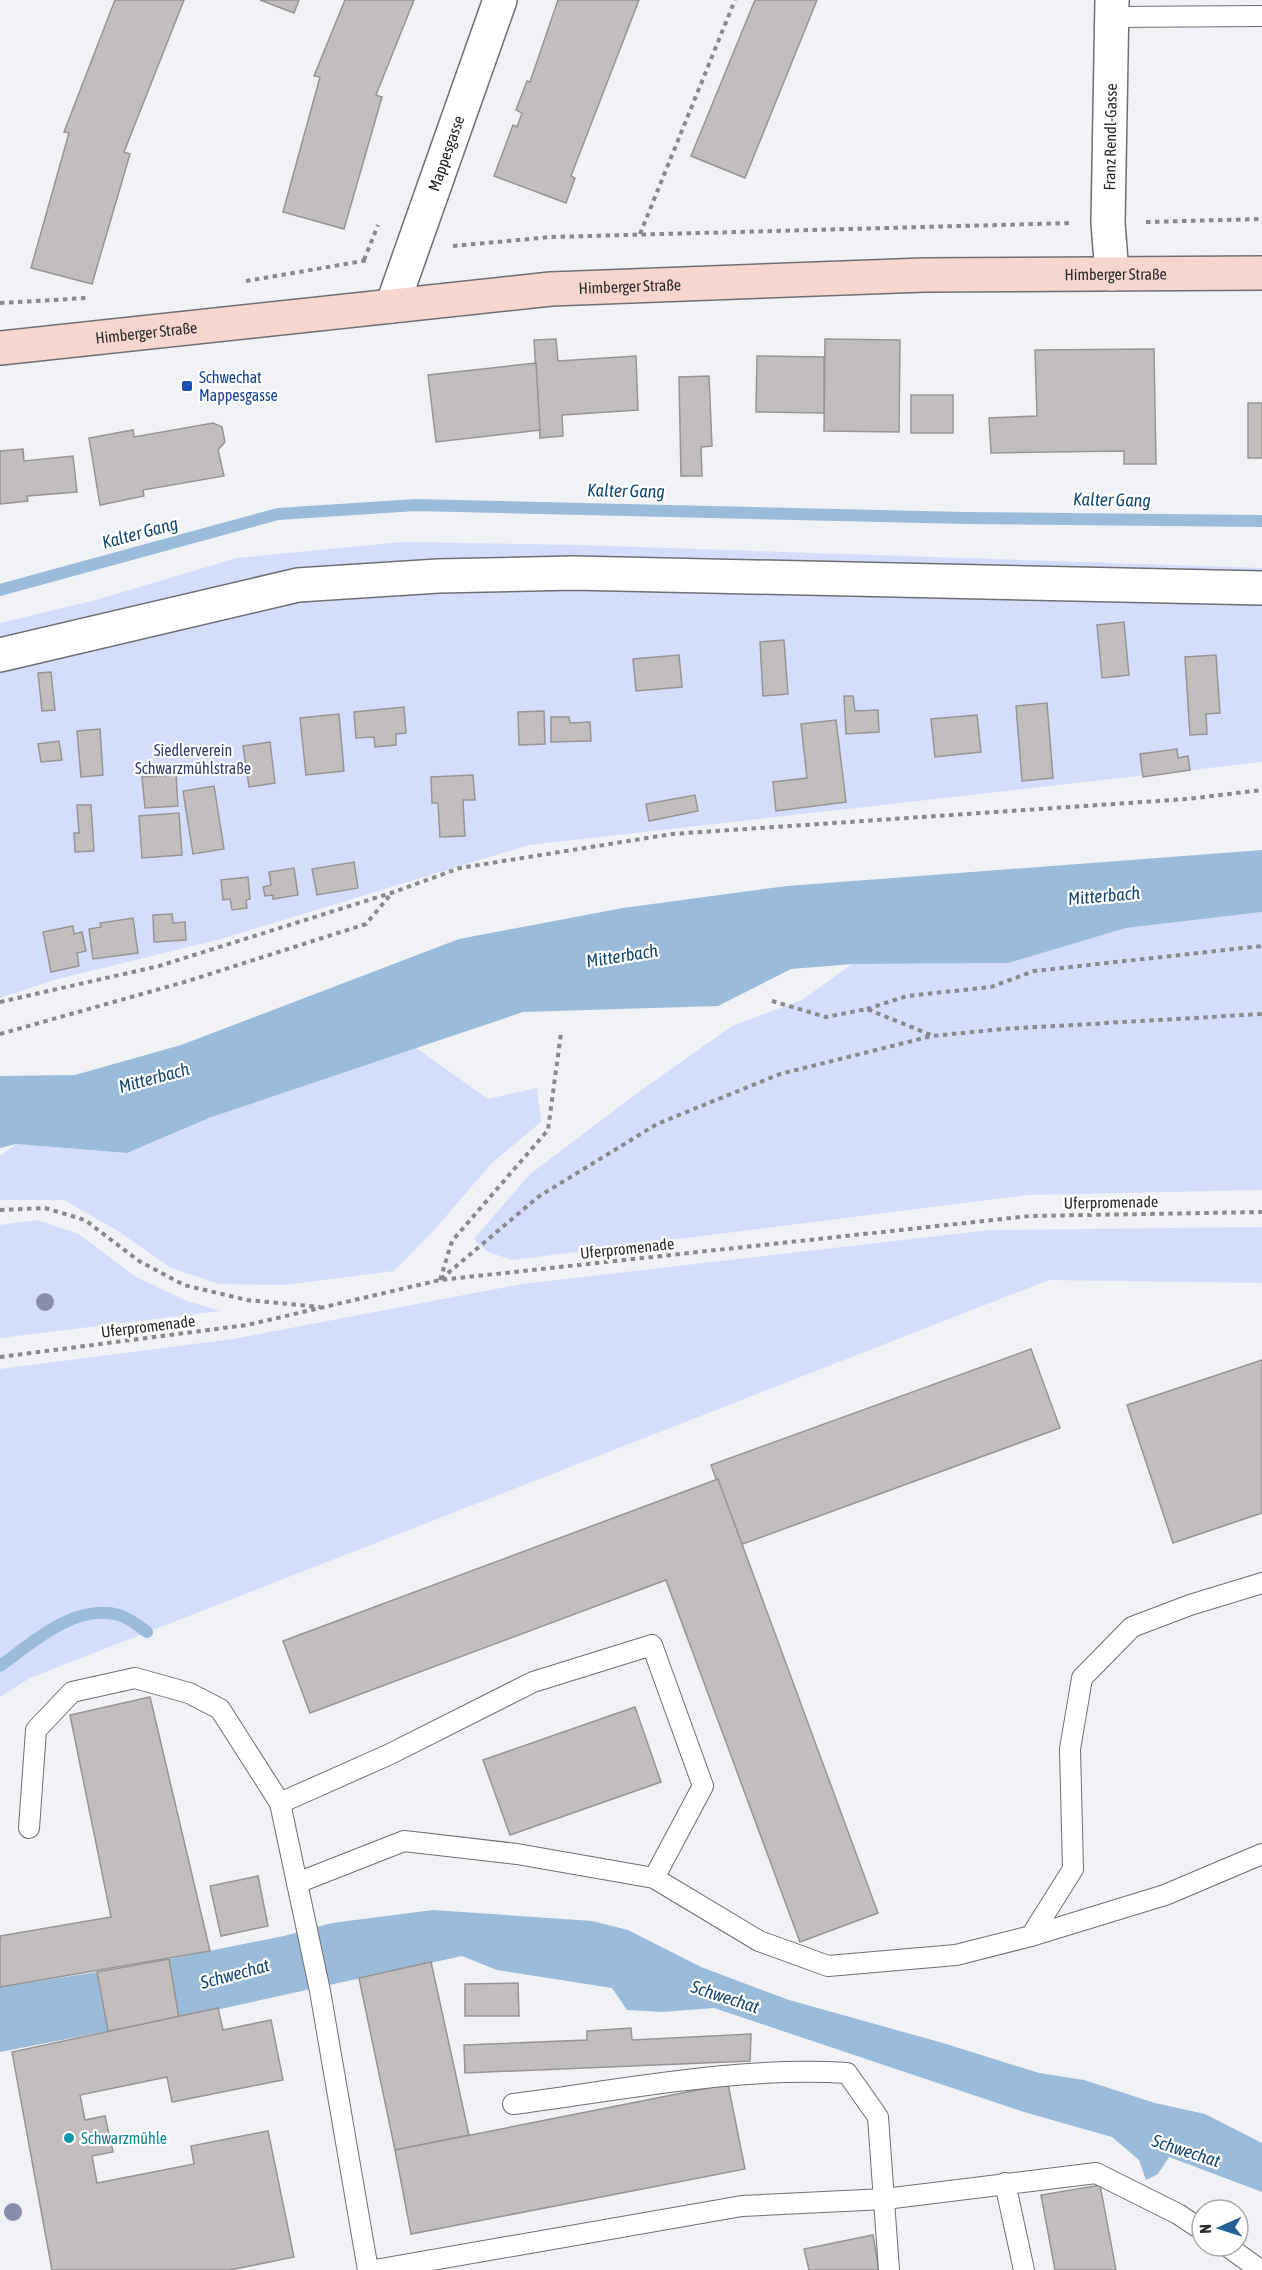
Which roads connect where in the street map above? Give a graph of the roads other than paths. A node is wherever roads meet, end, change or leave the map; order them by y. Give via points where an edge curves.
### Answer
1 (500, 0) edge
2 (1112, 8) edge
3 (1261, 16) edge
4 (1262, 273) edge
5 (1112, 274) junction
6 (392, 306) junction
7 (0, 348) edge
8 (1262, 588) edge
9 (0, 655) edge
10 (1262, 1583) edge
11 (280, 1803) junction
12 (29, 1828) dead end
13 (1262, 1854) edge
14 (654, 1878) junction
15 (297, 1883) junction
16 (1031, 1936) junction
17 (513, 2104) dead end
18 (1005, 2183) junction
19 (885, 2199) junction
20 (1190, 2222) edge
21 (1244, 2258) edge
22 (368, 2270) edge
23 (375, 2270) edge
24 (889, 2270) edge
25 (1024, 2270) edge
26 (1260, 2270) edge

1 - 6 street, Mappesgasse
2 - 3 lane
2 - 5 street, Franz Rendl-Gasse via 1108,223
4 - 5 main road, Himberger Straße
5 - 6 main road, Himberger Straße via 924,275 551,289
6 - 7 main road, Himberger Straße
8 - 9 street via 573,573 426,577 298,585
10 - 16 lane via 1132,1628 1082,1678 1070,1749 1073,1869
11 - 12 lane via 220,1709 189,1693 135,1678 72,1692 36,1730
11 - 14 lane via 388,1755 533,1682 652,1646 703,1786
11 - 15 lane
13 - 16 lane via 1165,1895
14 - 15 lane via 517,1854 404,1841
14 - 16 lane via 759,1941 828,1966 956,1955
15 - 22 lane via 320,1991
17 - 19 lane via 746,2074 808,2070 847,2073 878,2117
18 - 19 lane
18 - 20 lane via 1096,2173
18 - 25 lane
19 - 23 lane via 742,2206
19 - 24 lane
21 - 26 lane

